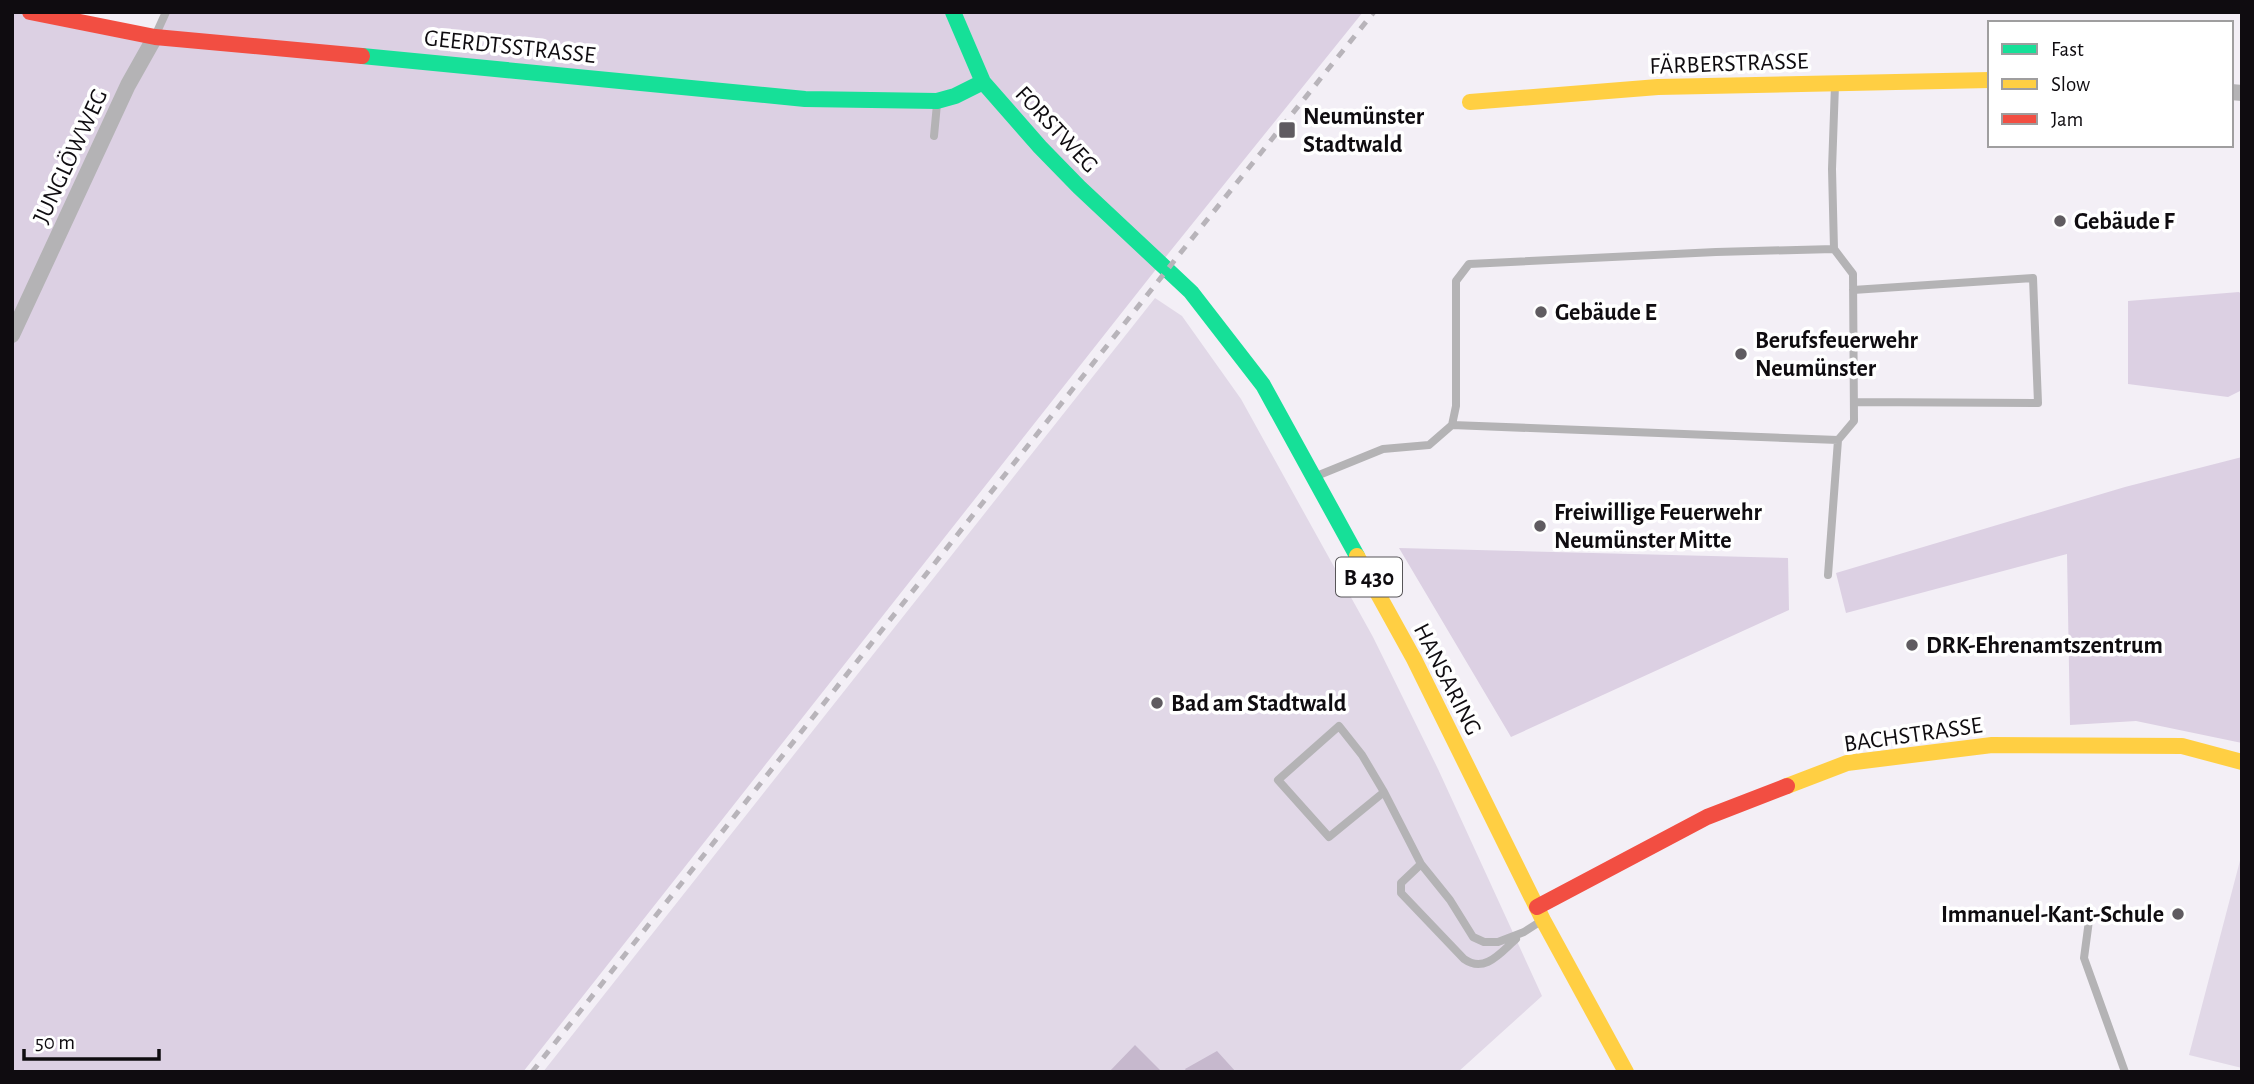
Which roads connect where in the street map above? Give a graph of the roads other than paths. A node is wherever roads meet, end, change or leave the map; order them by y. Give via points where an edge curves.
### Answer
1 (30, 12) edge
2 (166, 12) edge
3 (953, 12) edge
4 (155, 37) junction
5 (1988, 80) edge
6 (983, 82) junction
7 (1835, 82) junction
8 (937, 101) junction
9 (1470, 102) dead end
10 (934, 136) dead end
11 (1834, 249) junction
12 (1154, 257) joint
13 (1853, 290) junction
14 (12, 335) edge
15 (1854, 402) junction
16 (1452, 425) junction
17 (1838, 440) junction
18 (1314, 477) junction
19 (1828, 575) dead end
20 (2242, 762) edge
21 (1384, 792) junction
22 (1420, 864) junction
23 (2090, 913) dead end
24 (1540, 914) junction
25 (1524, 932) junction
26 (1626, 1072) edge
27 (2125, 1072) edge

1 - 4 street, GEERDTSSTRASSE
2 - 4 lane
3 - 6 street, FORSTWEG / B 430
4 - 8 street, GEERDTSSTRASSE via 805,99
4 - 14 street, JUNGLÖWWEG via 128,85
5 - 7 street, FÄRBERSTRASSE
6 - 8 street, GEERDTSSTRASSE
6 - 12 street, FORSTWEG / B 430 via 1079,187
7 - 9 street, FÄRBERSTRASSE via 1658,87
7 - 11 lane
8 - 10 lane
11 - 13 lane via 1853,274
11 - 16 lane via 1469,264 1456,281
12 - 18 street, HANSARING / B 430 via 1191,292 1263,385
13 - 15 lane
13 - 15 lane via 2033,278 2039,403
15 - 17 lane via 1854,421
16 - 17 lane
16 - 18 lane via 1429,445 1383,449
17 - 19 lane
18 - 24 street, HANSARING / B 430 via 1414,659
20 - 24 street, BACHSTRASSE via 2182,746 1992,745 1847,763 1707,817
21 - 21 lane via 1329,837 1279,780 1339,726
21 - 22 lane
22 - 25 lane via 1479,940 1498,942
22 - 25 lane via 1401,883 1401,893 1469,963 1487,962
23 - 27 lane via 2084,958
24 - 25 lane
24 - 26 street, HANSARING / B 430

